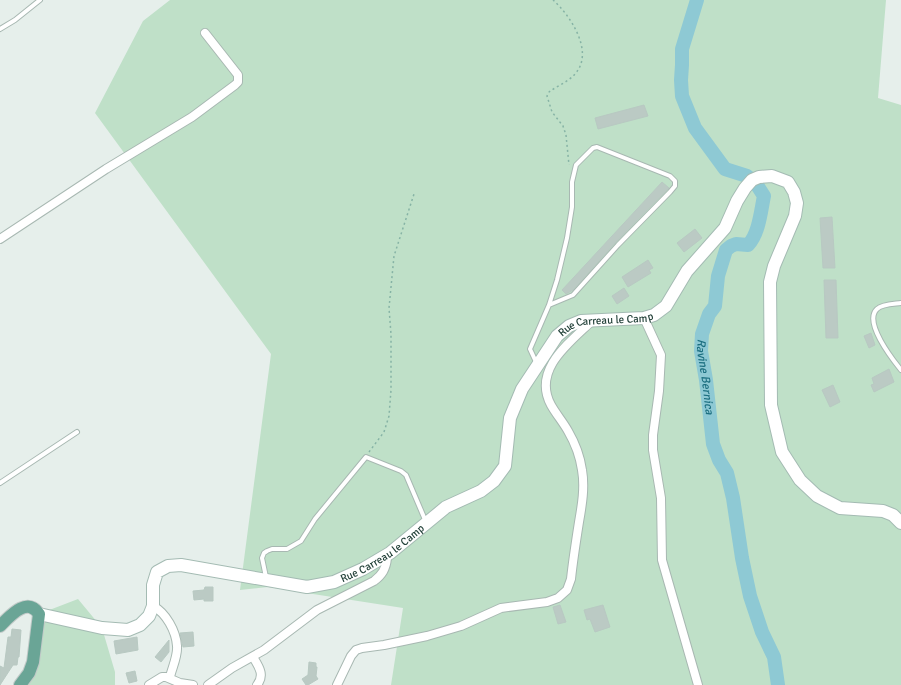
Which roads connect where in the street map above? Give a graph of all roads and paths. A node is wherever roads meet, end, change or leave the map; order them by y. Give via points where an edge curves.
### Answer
1 (40, 0) edge
2 (553, 0) edge
3 (0, 29) edge
4 (205, 34) dead end
5 (573, 174) junction
6 (414, 194) dead end
7 (0, 239) edge
8 (901, 303) edge
9 (549, 305) junction
10 (644, 318) junction
11 (592, 321) junction
12 (537, 365) junction
13 (901, 370) edge
14 (77, 432) dead end
15 (366, 456) junction
16 (0, 482) edge
17 (426, 522) junction
18 (901, 523) edge
19 (386, 556) junction
20 (267, 580) junction
21 (153, 606) junction
22 (39, 614) junction
23 (0, 626) edge
24 (253, 657) junction
25 (170, 677) junction
26 (20, 685) edge
27 (149, 685) edge
28 (194, 685) edge
29 (208, 685) edge
30 (258, 685) edge
31 (337, 685) edge
32 (698, 685) edge

1 - 3 lane
2 - 5 path via 569,17 582,49 582,58 575,74 547,96 552,112 563,126
4 - 7 street via 238,75 238,82 192,117 106,169
5 - 9 lane via 572,207 567,238
5 - 9 lane via 581,159 597,147 670,176 675,181 674,186 573,295
6 - 15 path via 394,256 389,308 389,416 384,432
8 - 13 lane via 876,309 874,318 881,342
9 - 12 lane via 530,349
10 - 11 main road, Rue Carreau le Camp
10 - 18 main road, Rue Carreau le Camp via 666,306 687,271 725,228 745,188 752,180 772,176 788,182 797,203 795,216 770,282 770,404 782,452 800,480 817,496 840,508 883,511 893,515
10 - 32 street via 661,355 653,450 661,498 662,560
11 - 12 main road, Rue Carreau le Camp via 581,321 569,326 557,336
11 - 31 street via 563,349 550,366 545,380 545,392 578,452 583,472 583,494 567,590 558,598 547,602 501,608 461,626 427,636 356,650
12 - 17 main road, Rue Carreau le Camp via 522,389 510,418 505,466 494,481 446,507
14 - 16 lane
15 - 17 lane via 401,470 406,475
15 - 20 lane via 315,519 301,541 286,549 272,549 264,554 262,558
17 - 19 main road, Rue Carreau le Camp
19 - 20 main road, Rue Carreau le Camp via 334,582 307,587
19 - 24 street via 385,570 374,582 317,610
20 - 21 main road, Rue Carreau le Camp via 181,565 168,566 157,572 153,585
21 - 22 main road via 149,616 140,625 128,630 102,628
21 - 25 street via 159,609 174,632 177,647
22 - 23 main road via 35,608 28,606 20,609
22 - 26 main road via 33,662
24 - 29 street
24 - 30 street via 262,674
25 - 27 street via 162,677
25 - 28 street via 180,683

